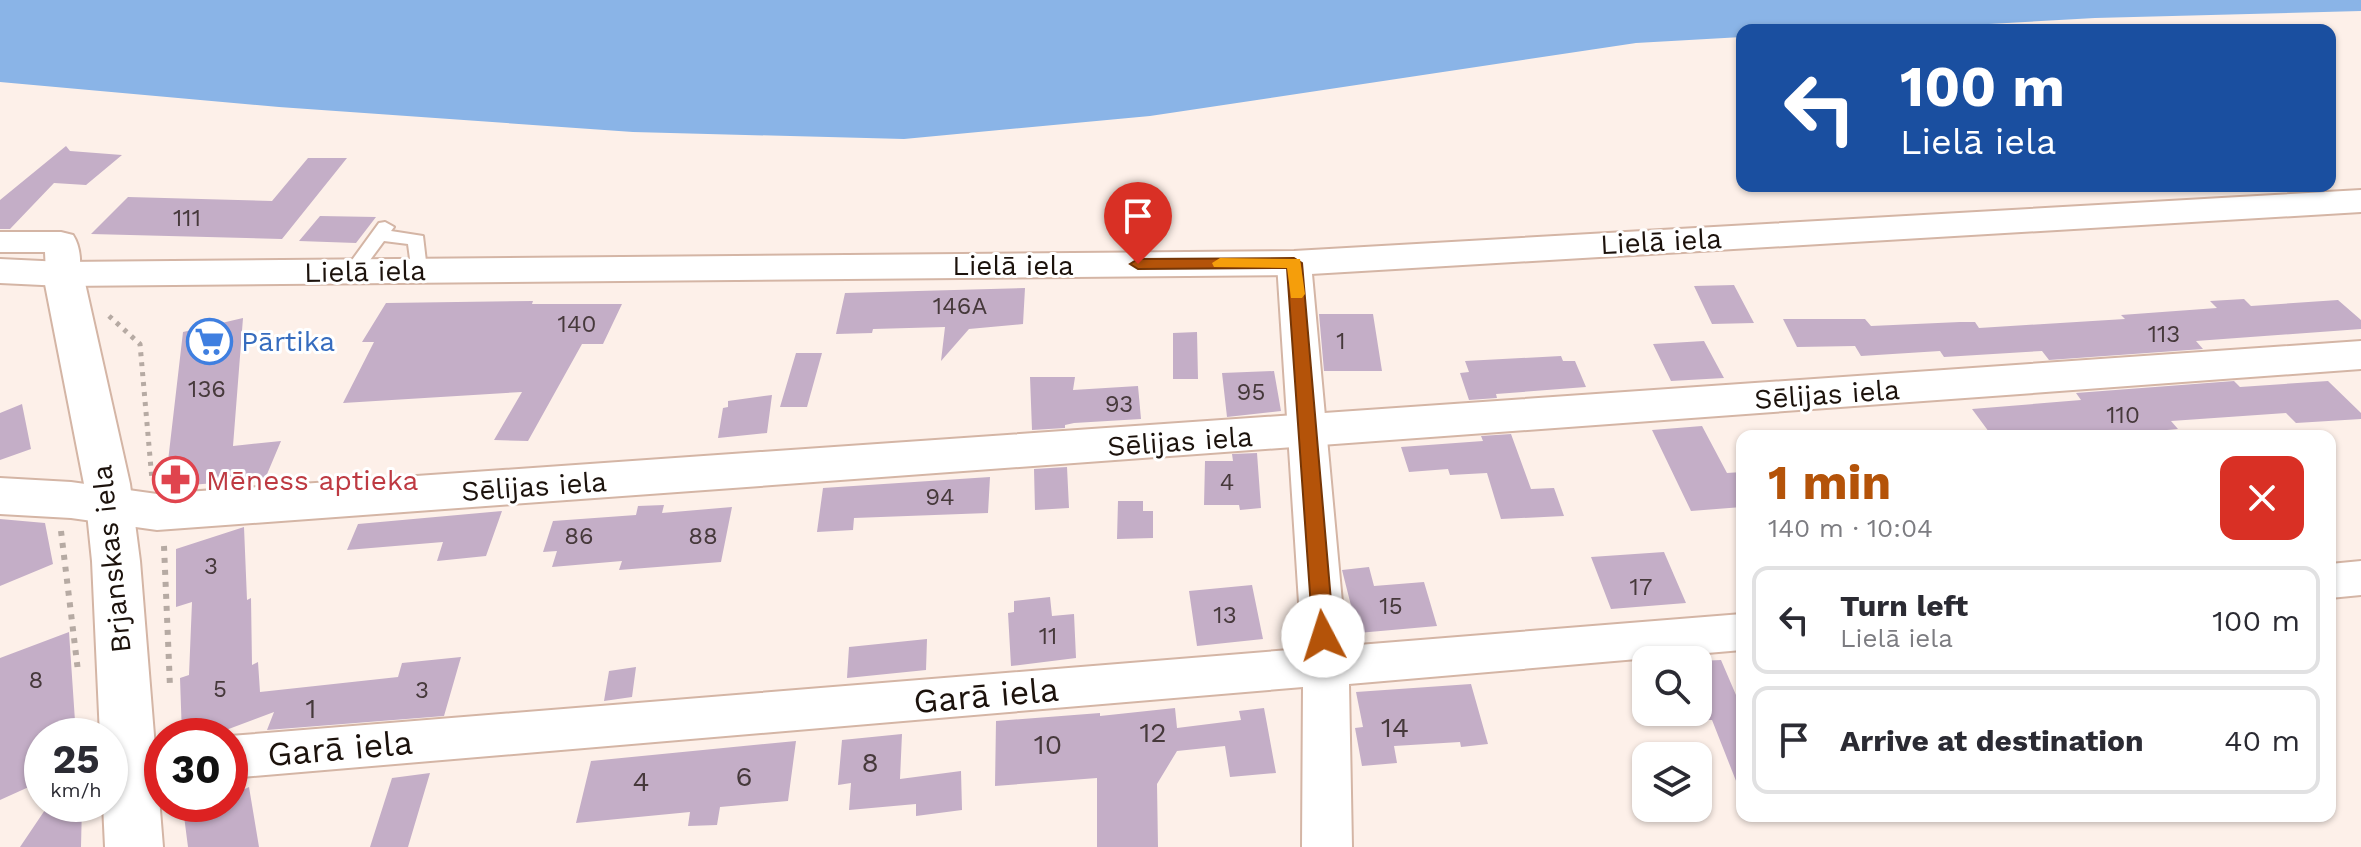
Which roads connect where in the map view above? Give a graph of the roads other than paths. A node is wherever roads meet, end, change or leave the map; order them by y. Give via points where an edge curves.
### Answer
1 (2361, 201) edge
2 (0, 242) edge
3 (1294, 263) junction
4 (418, 270) junction
5 (0, 271) edge
6 (353, 271) junction
7 (63, 274) junction
8 (2361, 355) edge
9 (1307, 432) junction
10 (0, 496) edge
11 (131, 497) junction
12 (2361, 578) edge
13 (2336, 580) edge
14 (1736, 633) edge
15 (1326, 668) junction
16 (144, 750) edge
17 (248, 756) edge
18 (144, 778) edge
19 (134, 847) edge
20 (1327, 847) edge

1 - 3 main road, Lielā iela
2 - 7 street via 61,242
3 - 4 main road, Lielā iela
3 - 9 street
4 - 6 main road, Lielā iela
4 - 6 lane via 417,240 382,231
5 - 7 main road, Lielā iela
6 - 7 main road, Lielā iela
7 - 11 main road, Brjanskas iela
8 - 9 main road, Sēlijas iela
9 - 11 main road, Sēlijas iela via 157,512
9 - 15 street
10 - 11 main road, Sēlijas iela
11 - 16 main road, Brjanskas iela via 116,561
12 - 13 street
14 - 15 street, Garā iela
15 - 17 street, Garā iela
15 - 20 street
18 - 19 main road, Brjanskas iela

